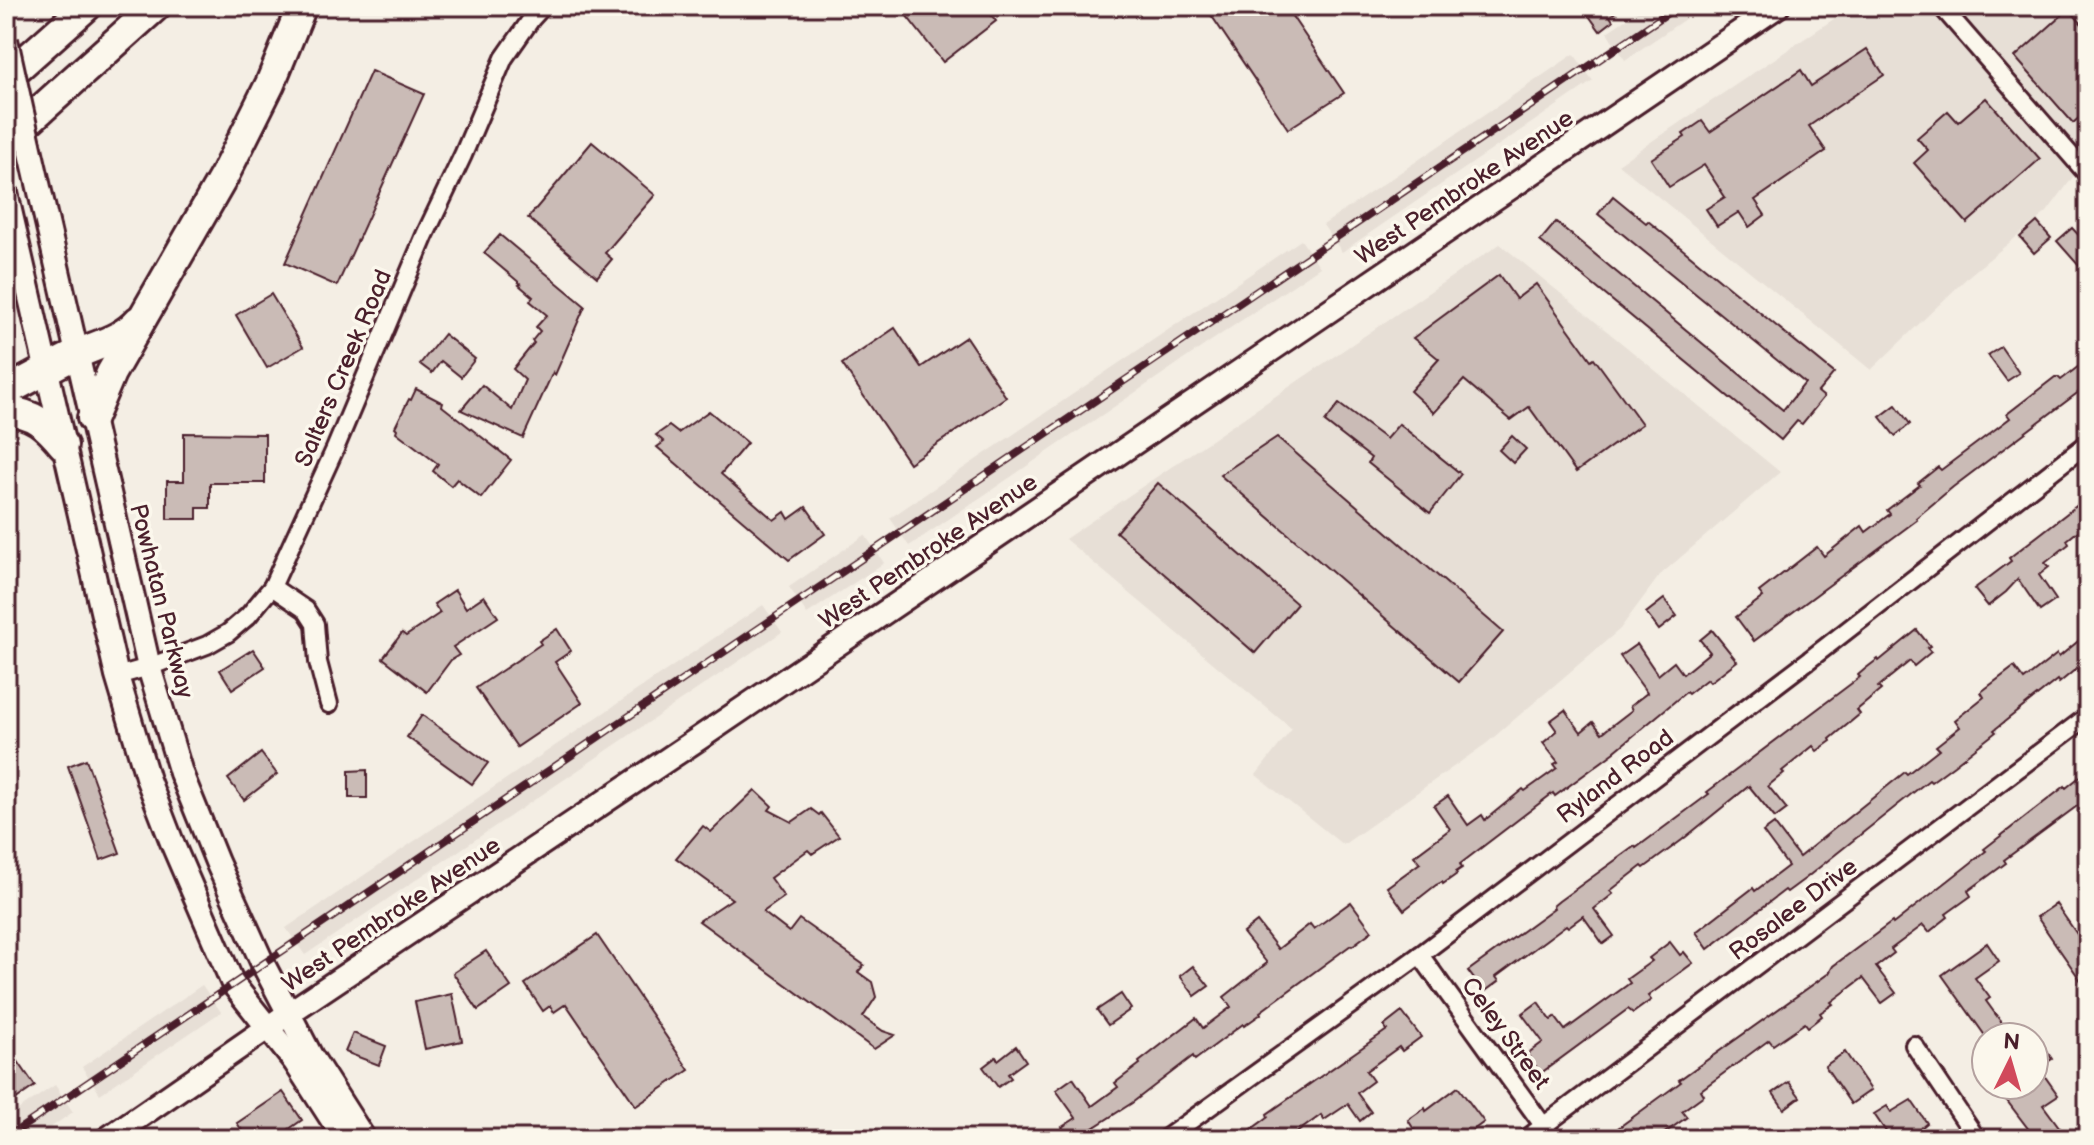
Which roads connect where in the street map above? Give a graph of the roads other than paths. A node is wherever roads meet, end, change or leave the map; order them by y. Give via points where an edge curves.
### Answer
1 (87, 6) edge
2 (156, 6) edge
3 (302, 6) edge
4 (543, 6) edge
5 (1778, 6) edge
6 (1941, 6) edge
7 (6, 40) edge
8 (6, 78) edge
9 (6, 141) edge
10 (2088, 175) edge
11 (8, 204) edge
12 (144, 314) junction
13 (76, 354) junction
14 (45, 371) junction
15 (6, 391) edge
16 (6, 410) edge
17 (92, 418) junction
18 (2088, 443) edge
19 (63, 445) junction
20 (272, 587) junction
21 (149, 667) junction
22 (117, 676) junction
23 (329, 704) dead end
24 (2088, 716) edge
25 (1420, 955) junction
26 (289, 1013) junction
27 (268, 1028) junction
28 (1914, 1045) dead end
29 (1549, 1132) edge
30 (107, 1139) edge
31 (345, 1139) edge
32 (364, 1139) edge
33 (1165, 1139) edge
34 (1526, 1139) edge
35 (1977, 1139) edge

1 - 8 highway
2 - 9 highway
3 - 12 highway via 224,176
4 - 20 street, Salters Creek Road via 504,58
5 - 26 main road, West Pembroke Avenue
6 - 10 street
7 - 13 main road, Powhatan Parkway, bridge
11 - 14 main road
12 - 13 highway via 131,329
12 - 17 highway
13 - 14 highway
13 - 17 main road, Powhatan Parkway
14 - 15 highway
14 - 19 main road
16 - 19 highway via 40,421
17 - 21 main road, Powhatan Parkway
18 - 25 street, Ryland Road
19 - 22 main road
20 - 21 street, Salters Creek Road via 228,633
20 - 23 street via 306,610 315,624
21 - 22 street, Salters Creek Road
21 - 26 main road, Powhatan Parkway via 205,833
22 - 27 main road via 173,845 233,984
24 - 29 street, Rosalee Drive
25 - 29 street, Celey Street
25 - 33 street, Ryland Road
26 - 27 main road, West Pembroke Avenue
26 - 32 main road, Powhatan Parkway
27 - 30 main road, West Pembroke Avenue
27 - 31 main road
28 - 35 street
29 - 34 street, Rosalee Drive

